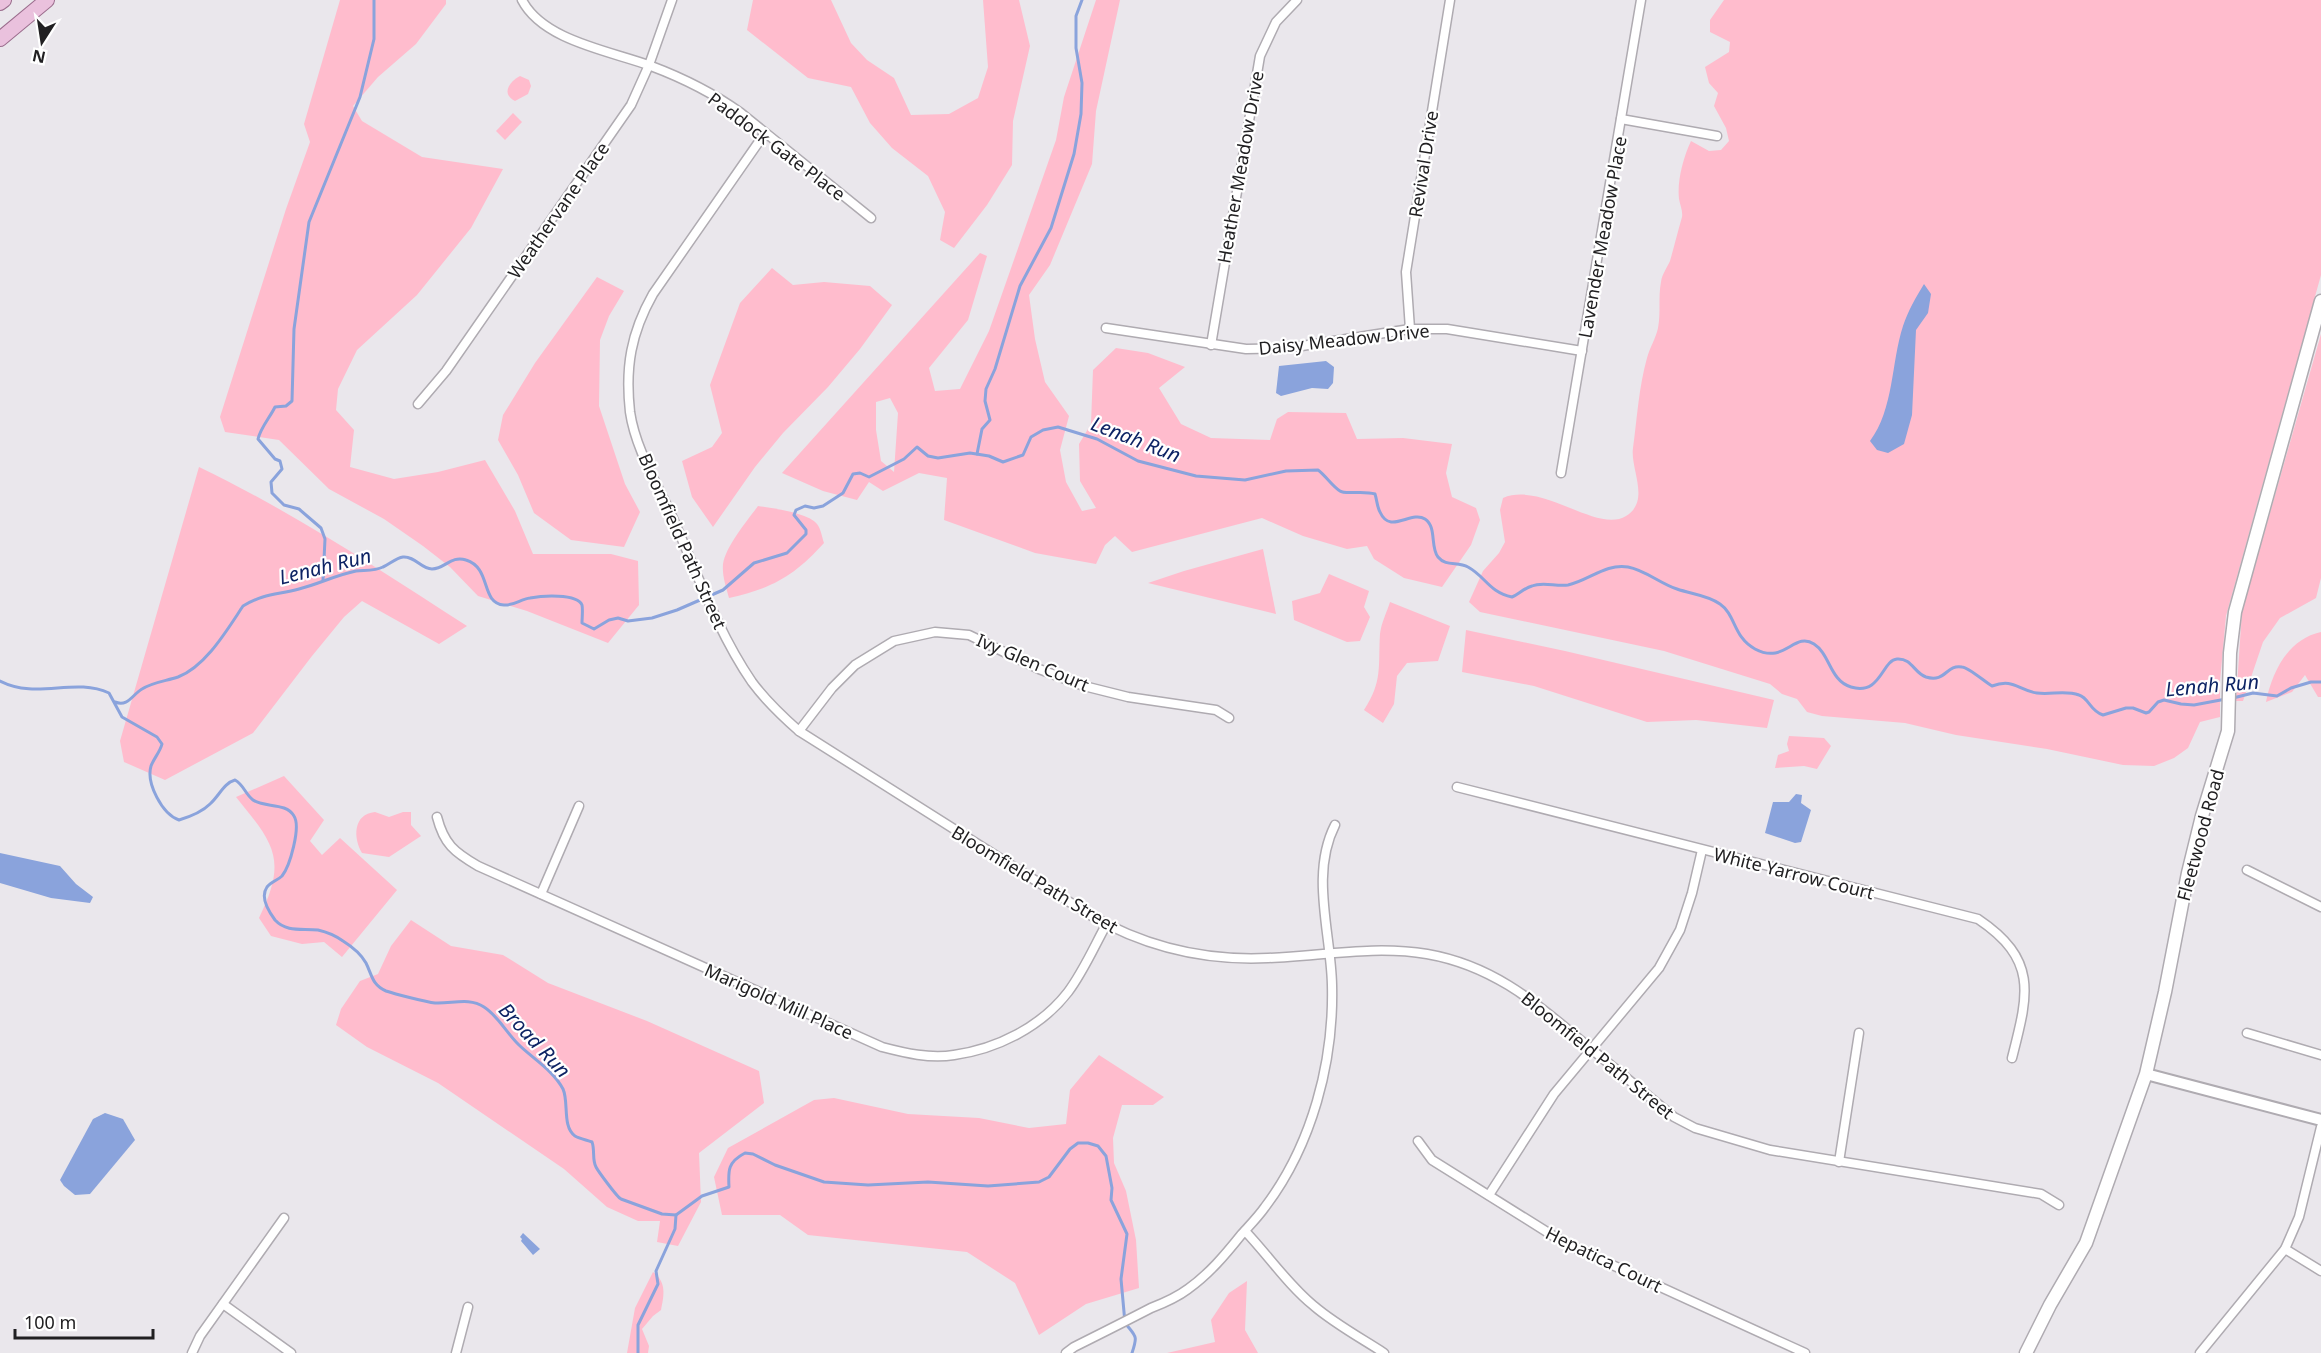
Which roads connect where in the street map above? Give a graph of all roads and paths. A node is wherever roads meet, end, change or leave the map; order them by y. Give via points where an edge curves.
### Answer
1 (4, 0) edge
2 (47, 0) edge
3 (522, 0) edge
4 (672, 0) edge
5 (1297, 0) edge
6 (1450, 0) edge
7 (1641, 0) edge
8 (0, 3) edge
9 (0, 39) edge
10 (649, 65) junction
11 (1621, 120) junction
12 (765, 133) junction
13 (1717, 136) dead end
14 (871, 218) dead end
15 (2321, 301) edge
16 (1106, 328) dead end
17 (1410, 329) junction
18 (1210, 345) junction
19 (1582, 351) junction
20 (418, 404) dead end
21 (1562, 473) dead end
22 (1229, 717) dead end
23 (799, 731) junction
24 (1457, 787) dead end
25 (579, 806) dead end
26 (437, 817) dead end
27 (1335, 825) dead end
28 (1702, 850) junction
29 (2247, 870) dead end
30 (541, 894) junction
31 (2321, 907) edge
32 (1106, 924) junction
33 (1329, 953) junction
34 (1858, 1033) dead end
35 (2247, 1033) dead end
36 (1590, 1048) junction
37 (2321, 1054) edge
38 (2012, 1058) dead end
39 (2146, 1074) junction
40 (2321, 1120) edge
41 (2321, 1127) edge
42 (1418, 1141) dead end
43 (1839, 1162) junction
44 (1489, 1195) junction
45 (2059, 1205) dead end
46 (284, 1218) dead end
47 (1245, 1231) junction
48 (2285, 1249) junction
49 (2321, 1271) edge
50 (223, 1304) junction
51 (468, 1307) dead end
52 (192, 1353) edge
53 (291, 1353) edge
54 (456, 1353) edge
55 (1066, 1353) edge
56 (1384, 1353) edge
57 (1805, 1353) edge
58 (2026, 1353) edge
59 (2200, 1353) edge

1 - 8 main road
2 - 9 main road
3 - 10 street, Paddock Gate Place via 538,20 563,35
4 - 10 street, Weathervane Place
5 - 18 street, Heather Meadow Drive via 1276,22 1260,56
6 - 17 street, Revival Drive via 1408,253 1406,292
7 - 11 street, Lavender Meadow Place
10 - 12 street, Paddock Gate Place via 718,97
10 - 20 street, Weathervane Place via 631,105 446,371
11 - 13 street
11 - 19 street, Lavender Meadow Place
12 - 14 street, Paddock Gate Place
12 - 23 street, Bloomfield Path Street via 653,294 636,328 628,380 634,428 642,450 737,657 779,714
15 - 39 main road, Fleetwood Road via 2235,612 2225,745 2187,873
16 - 18 street, Daisy Meadow Drive
17 - 18 street, Daisy Meadow Drive via 1290,348
17 - 19 street, Daisy Meadow Drive via 1460,330
19 - 21 street, Lavender Meadow Place
22 - 23 street, Ivy Glen Court via 1216,710 1105,692 1039,669 969,634 935,632 894,641 855,665
23 - 32 street, Bloomfield Path Street
24 - 28 street, White Yarrow Court
25 - 30 street
26 - 30 street, Marigold Mill Place via 442,835 462,856
27 - 33 street via 1323,862
28 - 36 street via 1680,930 1659,968
28 - 38 street, White Yarrow Court via 1961,914 1993,929 2013,950 2025,979 2023,1016
29 - 31 street
30 - 32 street, Marigold Mill Place via 882,1047 934,1056 953,1056 989,1047 1037,1021 1071,988
32 - 33 street, Bloomfield Path Street via 1163,947 1206,956 1234,959
33 - 36 street, Bloomfield Path Street via 1428,954 1474,969 1531,998
33 - 47 street via 1329,1040 1320,1092 1288,1170 1265,1208
34 - 43 street
35 - 37 street
36 - 43 street, Bloomfield Path Street via 1674,1117 1695,1128 1770,1150
36 - 44 street via 1554,1094
39 - 40 street
39 - 58 main road, Fleetwood Road via 2086,1243
41 - 48 street via 2299,1217
42 - 44 street, Hepatica Court via 1432,1160
43 - 45 street, Bloomfield Path Street via 2041,1194
44 - 57 street, Hepatica Court via 1586,1253
46 - 50 street
47 - 55 street via 1215,1267 1192,1286
47 - 56 street via 1316,1308
48 - 49 street
48 - 59 street
50 - 52 street
50 - 53 street
51 - 54 street

